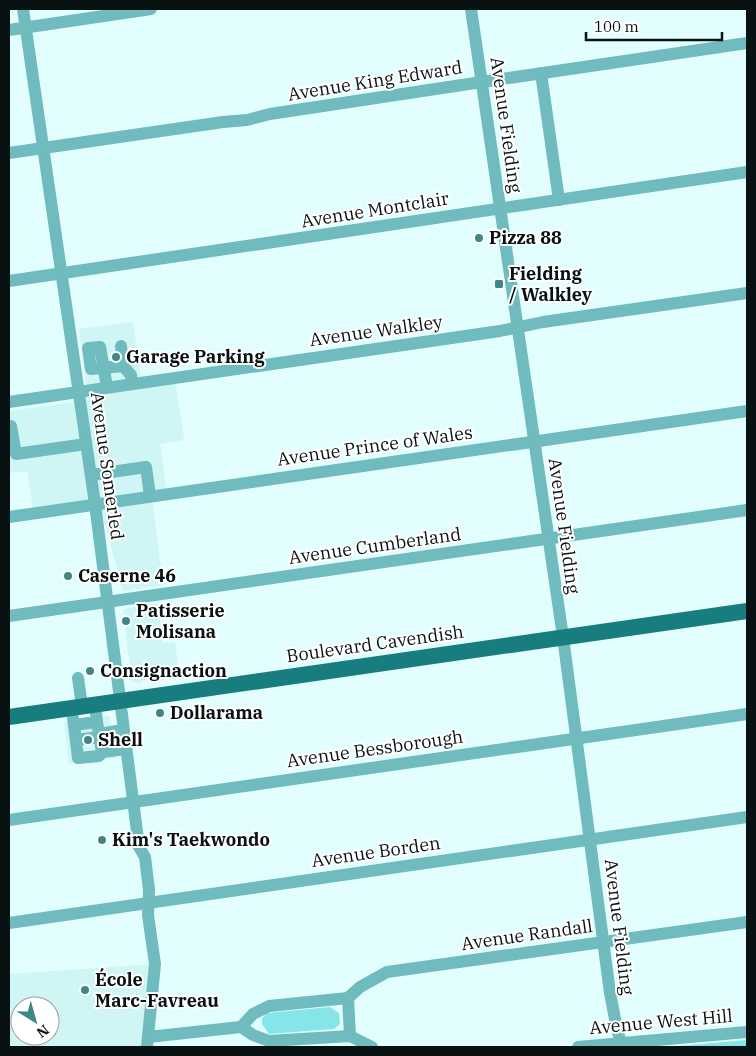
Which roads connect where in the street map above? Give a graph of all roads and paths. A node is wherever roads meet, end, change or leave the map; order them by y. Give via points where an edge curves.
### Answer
1 (23, 9) edge
2 (150, 9) edge
3 (471, 9) edge
4 (26, 27) junction
5 (9, 30) edge
6 (747, 43) edge
7 (541, 73) junction
8 (482, 82) junction
9 (43, 148) junction
10 (9, 153) edge
11 (747, 172) edge
12 (559, 200) junction
13 (500, 208) junction
14 (62, 274) junction
15 (9, 281) edge
16 (747, 292) edge
17 (518, 328) junction
18 (121, 346) dead end
19 (73, 349) junction
20 (123, 366) junction
21 (98, 369) junction
22 (76, 371) junction
23 (132, 384) junction
24 (107, 387) junction
25 (79, 391) junction
26 (9, 402) edge
27 (747, 411) edge
28 (12, 426) dead end
29 (534, 440) junction
30 (86, 444) junction
31 (12, 455) edge
32 (91, 475) junction
33 (150, 496) junction
34 (95, 504) junction
35 (747, 510) edge
36 (9, 517) edge
37 (548, 538) junction
38 (108, 602) junction
39 (747, 611) edge
40 (9, 616) edge
41 (563, 637) junction
42 (78, 678) dead end
43 (120, 700) junction
44 (83, 706) junction
45 (747, 714) edge
46 (9, 717) edge
47 (74, 725) junction
48 (123, 730) junction
49 (99, 731) junction
50 (577, 738) junction
51 (76, 740) junction
52 (126, 749) junction
53 (102, 752) junction
54 (133, 802) junction
55 (747, 817) edge
56 (9, 820) edge
57 (590, 840) junction
58 (149, 902) junction
59 (9, 922) edge
60 (747, 922) edge
61 (603, 942) junction
62 (348, 998) junction
63 (241, 1027) junction
64 (747, 1032) edge
65 (350, 1036) junction
66 (147, 1042) edge
67 (622, 1045) edge
68 (372, 1047) edge
69 (578, 1047) edge

1 - 4 street, Avenue Somerled
2 - 4 street
3 - 8 street, Avenue Fielding
4 - 5 street
4 - 9 street, Avenue Somerled
6 - 7 street, Avenue King Edward
7 - 8 street, Avenue King Edward
7 - 12 street
8 - 9 street, Avenue King Edward via 247,120
8 - 13 street, Avenue Fielding
9 - 10 street, Avenue King Edward
9 - 14 street, Avenue Somerled
11 - 12 street, Avenue Montclair
12 - 13 street, Avenue Montclair
13 - 14 street, Avenue Montclair
13 - 17 street, Avenue Fielding
14 - 15 street, Avenue Montclair
14 - 19 street, Avenue Somerled
16 - 17 street, Avenue Walkley
17 - 23 street, Avenue Walkley
17 - 29 street, Avenue Fielding
18 - 20 street
19 - 21 street via 100,347
19 - 22 street, Avenue Somerled
20 - 21 street
20 - 23 street via 131,375
21 - 22 street
21 - 24 street
22 - 25 street, Avenue Somerled
23 - 24 street, Avenue Walkley
24 - 25 street, Avenue Walkley
25 - 26 street, Avenue Walkley
25 - 30 street, Avenue Somerled
27 - 29 street, Avenue Prince of Wales
28 - 31 street
29 - 33 street, Avenue Prince of Wales
29 - 37 street, Avenue Fielding
30 - 31 street
30 - 32 street, Avenue Somerled
32 - 33 street via 146,467
32 - 34 street, Avenue Somerled
33 - 34 street, Avenue Prince of Wales
34 - 36 street, Avenue Prince of Wales
34 - 38 street, Avenue Somerled
35 - 37 street, Avenue Cumberland
37 - 38 street, Avenue Cumberland
37 - 41 street, Avenue Fielding
38 - 40 street, Avenue Cumberland
38 - 43 street, Avenue Somerled
39 - 41 main road, Boulevard Cavendish
41 - 43 main road, Boulevard Cavendish
41 - 50 street, Avenue Fielding
42 - 44 street
43 - 44 main road, Boulevard Cavendish
43 - 48 street, Avenue Somerled
44 - 46 main road, Boulevard Cavendish
44 - 47 street
44 - 49 street
45 - 50 street, Avenue Bessborough
47 - 49 street
47 - 51 street
48 - 49 street
48 - 52 street, Avenue Somerled
49 - 51 street
49 - 53 street
50 - 54 street, Avenue Bessborough
50 - 57 street, Avenue Fielding
51 - 53 street via 78,758 99,756
52 - 53 street
52 - 54 street, Avenue Somerled
54 - 56 street, Avenue Bessborough
54 - 58 street, Avenue Somerled via 139,847 145,856
55 - 57 street, Avenue Borden
57 - 58 street, Avenue Borden
57 - 61 street, Avenue Fielding
58 - 59 street, Avenue Borden
58 - 66 street, Avenue Somerled via 155,964
60 - 61 street, Avenue Randall
61 - 62 street, Avenue Randall via 387,972
61 - 67 street, Avenue Fielding
62 - 63 street via 269,1006 253,1014
62 - 65 street
63 - 65 street via 269,1041
63 - 66 street
64 - 67 street, Avenue West Hill
65 - 68 street
67 - 69 street, Avenue West Hill

